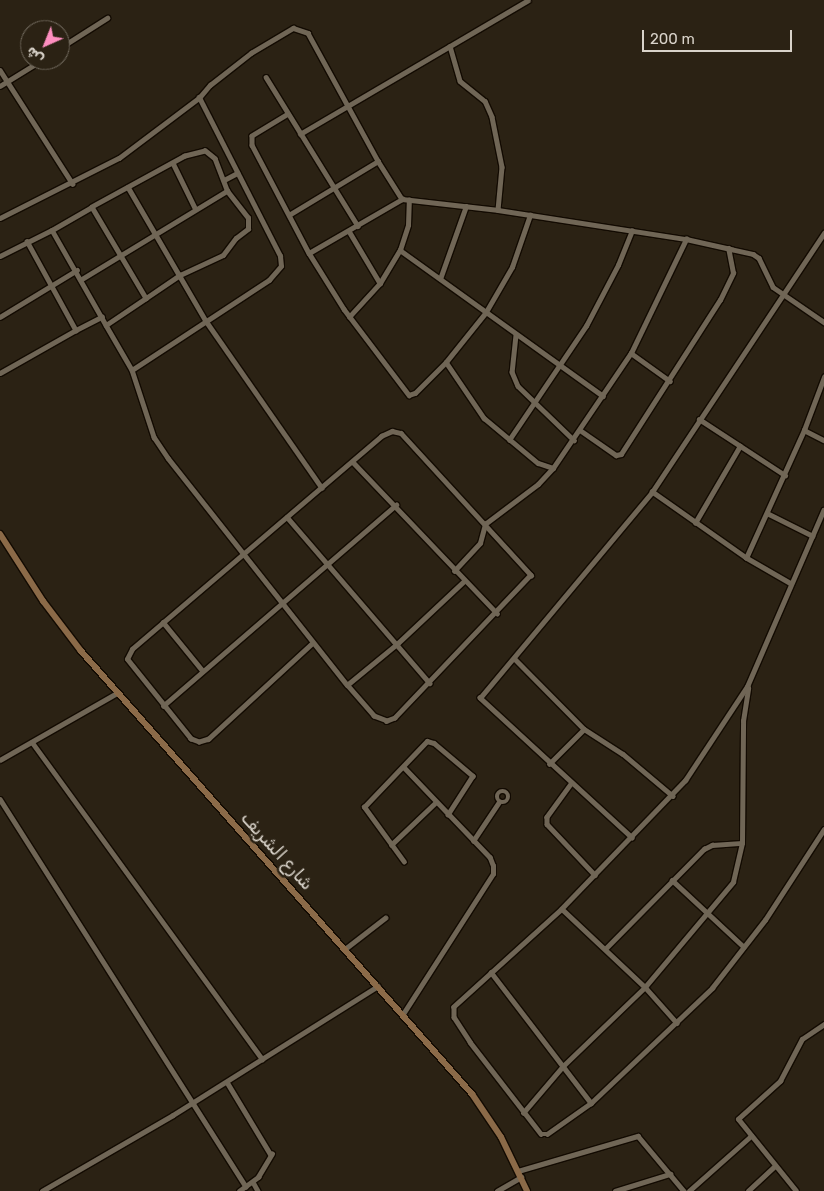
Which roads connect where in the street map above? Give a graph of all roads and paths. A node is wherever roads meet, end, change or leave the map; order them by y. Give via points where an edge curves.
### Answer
1 (528, 0) edge
2 (108, 18) dead end
3 (70, 42) edge
4 (450, 46) junction
5 (0, 70) edge
6 (26, 70) edge
7 (266, 77) dead end
8 (7, 82) junction
9 (0, 86) edge
10 (199, 98) junction
11 (349, 108) junction
12 (288, 114) junction
13 (300, 134) junction
14 (378, 162) junction
15 (173, 163) junction
16 (237, 173) junction
17 (224, 180) junction
18 (73, 184) junction
19 (128, 187) junction
20 (336, 188) junction
21 (227, 191) junction
22 (402, 199) junction
23 (410, 200) junction
24 (466, 206) junction
25 (92, 207) junction
26 (195, 208) junction
27 (498, 210) junction
28 (530, 215) junction
29 (289, 216) junction
30 (0, 218) edge
31 (358, 226) junction
32 (52, 230) junction
33 (349, 231) junction
34 (632, 231) junction
35 (824, 233) edge
36 (154, 234) junction
37 (686, 239) junction
38 (27, 241) junction
39 (728, 248) junction
40 (400, 250) junction
41 (309, 253) junction
42 (120, 254) junction
43 (0, 256) edge
44 (77, 270) junction
45 (180, 275) junction
46 (82, 279) junction
47 (440, 279) junction
48 (380, 283) junction
49 (53, 284) junction
50 (782, 294) junction
51 (146, 298) junction
52 (486, 312) junction
53 (102, 317) junction
54 (349, 317) junction
55 (0, 318) edge
56 (206, 321) junction
57 (824, 322) edge
58 (106, 325) junction
59 (76, 330) junction
60 (516, 335) junction
61 (631, 353) junction
62 (446, 362) junction
63 (560, 366) junction
64 (132, 370) junction
65 (0, 373) edge
66 (824, 377) edge
67 (670, 381) junction
68 (822, 389) edge
69 (603, 396) junction
70 (534, 404) junction
71 (699, 419) junction
72 (580, 430) junction
73 (804, 430) junction
74 (509, 440) junction
75 (574, 440) junction
76 (824, 440) edge
77 (740, 446) junction
78 (353, 462) junction
79 (553, 468) junction
80 (784, 475) junction
81 (322, 488) junction
82 (652, 492) junction
83 (396, 506) junction
84 (824, 510) edge
85 (767, 513) junction
86 (287, 517) junction
87 (695, 523) junction
88 (485, 524) junction
89 (1, 536) edge
90 (813, 536) junction
91 (243, 554) junction
92 (746, 558) junction
93 (329, 563) junction
94 (454, 570) junction
95 (464, 581) junction
96 (791, 584) junction
97 (280, 602) junction
98 (497, 613) junction
99 (163, 622) junction
100 (313, 643) junction
101 (397, 644) junction
102 (515, 659) junction
103 (203, 671) junction
104 (430, 683) junction
105 (347, 685) junction
106 (748, 686) junction
107 (116, 693) junction
108 (163, 706) junction
109 (584, 729) junction
110 (32, 742) junction
111 (0, 760) edge
112 (549, 764) junction
113 (404, 768) junction
114 (571, 784) junction
115 (673, 796) junction
116 (0, 799) edge
117 (499, 802) dead end
118 (436, 803) junction
119 (448, 815) junction
120 (824, 830) edge
121 (632, 838) junction
122 (473, 841) junction
123 (742, 843) junction
124 (391, 844) junction
125 (404, 862) dead end
126 (595, 874) junction
127 (672, 880) junction
128 (562, 909) junction
129 (708, 915) junction
130 (385, 918) dead end
131 (744, 947) junction
132 (345, 949) junction
133 (605, 949) junction
134 (491, 972) junction
135 (378, 986) junction
136 (645, 986) junction
137 (403, 1014) junction
138 (677, 1023) junction
139 (824, 1024) edge
140 (262, 1059) junction
141 (563, 1066) junction
142 (227, 1082) junction
143 (591, 1103) junction
144 (192, 1104) junction
145 (522, 1112) junction
146 (751, 1136) junction
147 (775, 1166) junction
148 (520, 1174) junction
149 (670, 1174) junction
150 (253, 1182) junction
151 (246, 1187) junction
152 (42, 1191) edge
153 (239, 1191) edge
154 (258, 1191) edge
155 (497, 1191) edge
156 (527, 1191) edge
157 (615, 1191) edge
158 (684, 1191) edge
159 (688, 1191) edge
160 (748, 1191) edge
161 (796, 1191) edge

1 - 4 street
2 - 3 street
4 - 11 street
4 - 27 street via 460,81 486,101 492,117 502,167
5 - 8 street
6 - 8 street
7 - 12 street
8 - 9 street
8 - 18 street
10 - 11 street via 210,85 251,53 298,28 308,33
10 - 16 street
10 - 18 street via 119,158
11 - 13 street
11 - 14 street
12 - 13 street
12 - 29 street via 250,140
13 - 20 street
14 - 20 street
14 - 22 street
15 - 17 street via 205,151 215,159
15 - 19 street
15 - 26 street
16 - 17 street
16 - 56 street via 280,256 281,266 269,280
17 - 21 street
18 - 30 street
19 - 25 street
19 - 36 street
20 - 29 street
20 - 31 street
21 - 26 street
21 - 45 street via 241,206 250,224 248,229 236,238 224,255
22 - 23 street
22 - 31 street
23 - 24 street
23 - 40 street via 408,225
24 - 27 street
24 - 47 street
25 - 32 street
25 - 42 street
26 - 36 street
27 - 28 street
28 - 34 street
28 - 52 street via 512,267
29 - 41 street
31 - 33 street
32 - 38 street
32 - 44 street
33 - 41 street
33 - 48 street
34 - 37 street
34 - 63 street via 610,282
35 - 50 street
36 - 42 street
36 - 45 street
37 - 39 street
37 - 61 street
38 - 43 street
38 - 49 street
39 - 50 street via 758,258 768,282
39 - 67 street via 733,262 731,279
40 - 47 street
40 - 48 street
41 - 54 street
42 - 46 street
42 - 51 street
44 - 46 street
44 - 49 street
45 - 51 street
45 - 56 street
46 - 53 street
47 - 52 street
48 - 54 street
49 - 55 street
49 - 59 street
50 - 57 street
50 - 71 street
51 - 58 street
52 - 60 street
52 - 62 street
53 - 58 street
53 - 59 street
54 - 62 street via 409,394 415,393
56 - 64 street
56 - 81 street
58 - 64 street
59 - 65 street
60 - 63 street
60 - 70 street via 512,372 518,386
61 - 67 street
61 - 69 street
62 - 74 street via 479,412
63 - 69 street
63 - 70 street
64 - 91 street via 154,437
66 - 68 street
67 - 72 street via 621,454 616,455
68 - 73 street
69 - 72 street
70 - 74 street
70 - 75 street
71 - 77 street
71 - 82 street
72 - 75 street
73 - 76 street
73 - 80 street
74 - 79 street via 538,463
75 - 79 street
77 - 80 street
77 - 87 street
78 - 81 street
78 - 83 street
78 - 88 street via 381,436 392,431 401,433
79 - 88 street via 538,484
80 - 85 street
81 - 86 street
82 - 87 street
82 - 102 street
83 - 93 street
83 - 94 street
84 - 90 street
85 - 90 street
85 - 92 street
86 - 91 street
86 - 93 street
87 - 92 street
88 - 94 street via 480,543
88 - 98 street via 531,575
89 - 107 main road, شارع الشريف via 42,601
90 - 96 street
91 - 97 street
91 - 99 street
92 - 96 street
93 - 97 street
93 - 101 street
94 - 95 street
95 - 98 street
95 - 101 street
96 - 106 street
97 - 100 street
97 - 103 street
98 - 104 street
99 - 103 street
99 - 108 street via 132,649 127,659
100 - 105 street
100 - 108 street via 204,742 191,739
101 - 104 street
101 - 105 street
102 - 109 street
102 - 112 street via 483,691 481,700
103 - 108 street
104 - 105 street via 388,722 374,716
106 - 115 street
106 - 123 street via 743,721
107 - 110 street
107 - 132 main road, شارع الشريف
109 - 112 street
109 - 115 street via 623,754
110 - 111 street
110 - 140 street
112 - 114 street
113 - 118 street
113 - 119 street via 429,740 471,773 473,780
113 - 124 street via 364,807
114 - 121 street
114 - 126 street via 548,817 547,824
115 - 121 street
116 - 144 street
117 - 122 street
118 - 119 street
118 - 124 street
119 - 122 street
120 - 131 street
121 - 126 street
122 - 137 street via 490,858 493,874
123 - 127 street via 712,845 704,849
123 - 129 street via 736,876
124 - 125 street
126 - 128 street
127 - 129 street
127 - 133 street
128 - 133 street
128 - 134 street
129 - 131 street
129 - 136 street
130 - 132 street
131 - 138 street via 712,988
132 - 135 main road, شارع الشريف
133 - 136 street
134 - 141 street
134 - 145 street via 454,1007 454,1017
135 - 137 main road, شارع الشريف
135 - 140 street
136 - 138 street
136 - 141 street
137 - 148 main road, شارع الشريف via 472,1094
138 - 143 street
139 - 146 street via 802,1039 780,1081 738,1119
140 - 142 street
141 - 143 street
141 - 145 street
142 - 144 street
142 - 150 street via 272,1154
143 - 145 street via 544,1135
144 - 151 street
144 - 152 street
146 - 147 street
146 - 159 street
147 - 160 street
147 - 161 street
148 - 149 street via 638,1136
148 - 155 street
148 - 156 main road, شارع الشريف
149 - 157 street
149 - 158 street
150 - 151 street
150 - 154 street
151 - 153 street

